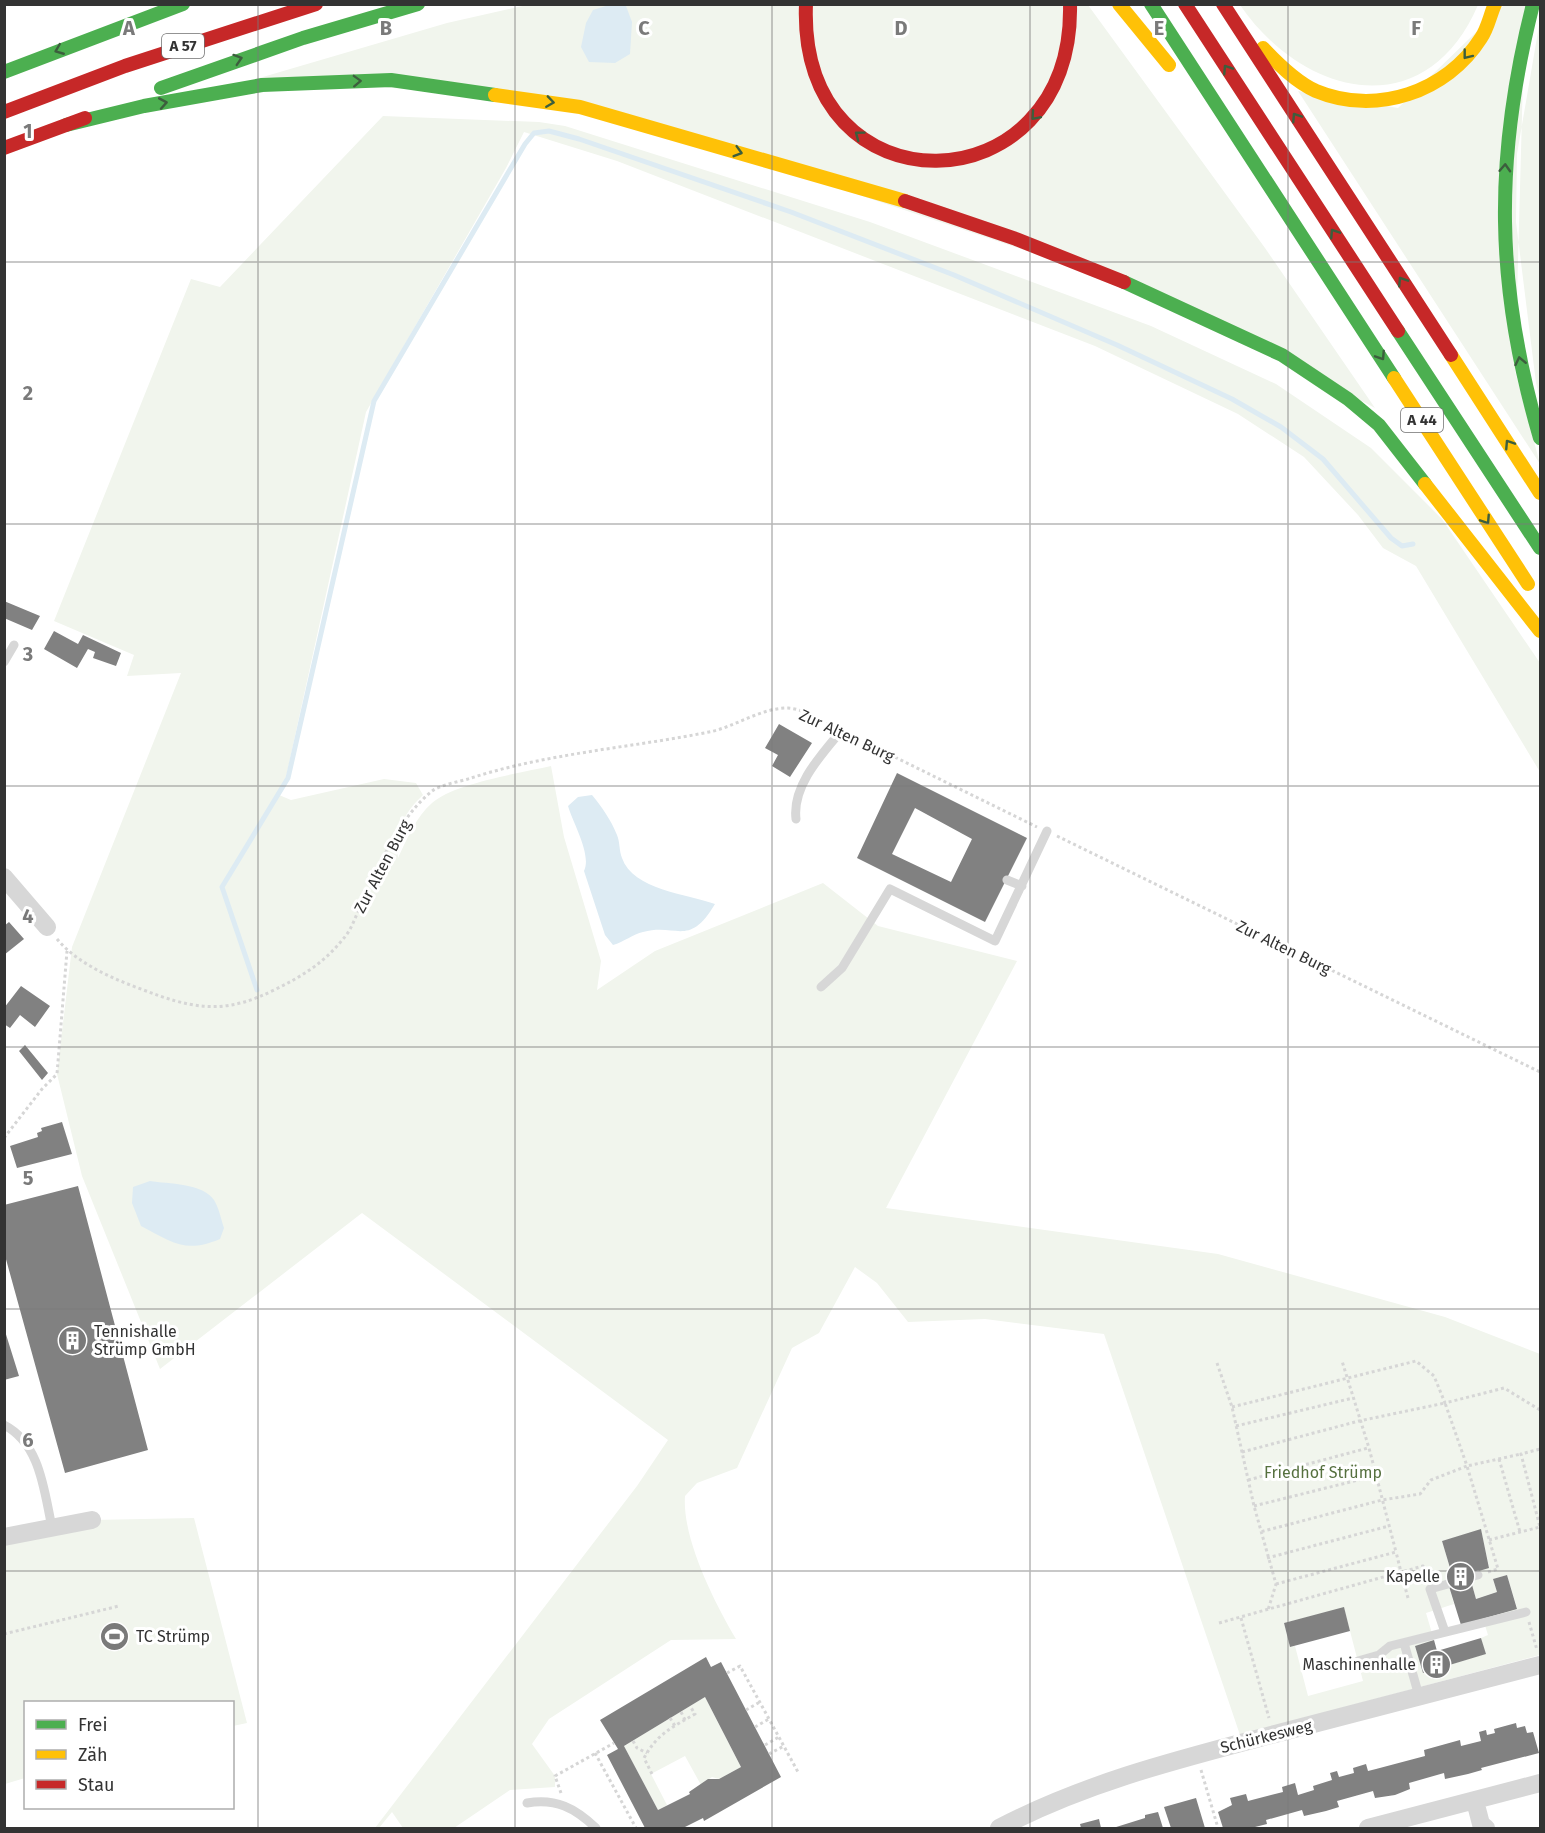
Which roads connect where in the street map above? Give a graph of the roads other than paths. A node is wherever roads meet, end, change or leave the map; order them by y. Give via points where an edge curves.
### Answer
1 (150, 4) edge
2 (183, 4) edge
3 (316, 4) edge
4 (418, 4) edge
5 (806, 4) edge
6 (1070, 4) edge
7 (1119, 4) edge
8 (1151, 4) edge
9 (1185, 4) edge
10 (1495, 4) edge
11 (1533, 4) edge
12 (1223, 5) edge
13 (113, 29) junction
14 (4, 72) edge
15 (1175, 73) dead end
16 (1201, 108) dead end
17 (4, 112) edge
18 (66, 126) junction
19 (4, 148) edge
20 (1304, 236) junction
21 (1540, 438) edge
22 (1540, 493) edge
23 (1540, 548) edge
24 (1534, 594) dead end
25 (1540, 632) edge
26 (14, 645) dead end
27 (4, 662) edge
28 (841, 731) road end
29 (796, 819) dead end
30 (1047, 831) road end
31 (4, 878) edge
32 (1007, 880) dead end
33 (1022, 886) junction
34 (47, 927) dead end
35 (821, 987) dead end
36 (4, 1425) edge
37 (92, 1520) dead end
38 (52, 1527) junction
39 (4, 1537) edge
40 (1448, 1584) dead end
41 (1526, 1612) road end
42 (1445, 1632) junction
43 (1404, 1643) junction
44 (1540, 1660) edge
45 (1358, 1661) dead end
46 (1419, 1696) junction
47 (1540, 1783) edge
48 (1475, 1801) junction
49 (527, 1803) dead end
50 (596, 1828) edge
51 (999, 1828) edge
52 (1368, 1828) edge
53 (1486, 1828) edge

1 - 13 highway
2 - 13 highway, A 57
3 - 17 highway, A 57 via 125,66
18 -> 4 highway via 227,62
6 -> 5 highway via 1068,57 1053,94 1030,122 1000,144 965,158 927,162 889,153 859,137 831,110 812,77 802,30
7 - 15 highway
8 - 20 highway, A 44
23 -> 9 highway, A 44
10 -> 12 highway via 1481,38 1459,65 1428,88 1393,100 1355,102 1316,90 1277,63
21 -> 11 highway via 1509,300 1504,238 1505,166 1512,101
22 -> 12 highway
13 -> 14 highway, A 57
16 - 20 highway
18 - 19 highway
18 -> 25 highway via 144,106 262,85 391,80 580,106 889,196 984,228 1124,282 1250,339 1348,399 1379,424
20 -> 24 highway, A 44
26 - 27 lane
28 - 29 lane via 817,760 794,802
30 - 33 lane
31 - 34 street
32 - 33 lane
33 - 35 lane via 995,941 890,889 842,968
36 - 38 lane via 16,1431 29,1446
37 - 38 street
38 - 39 street
40 - 42 lane via 1430,1589
41 - 42 lane
42 - 43 lane
43 - 45 lane
43 - 46 lane
44 - 46 street, Schürkesweg
46 - 51 street, Schürkesweg via 1110,1779
47 - 48 street
48 - 52 street
48 - 53 street via 1481,1824
49 - 50 lane via 559,1802

